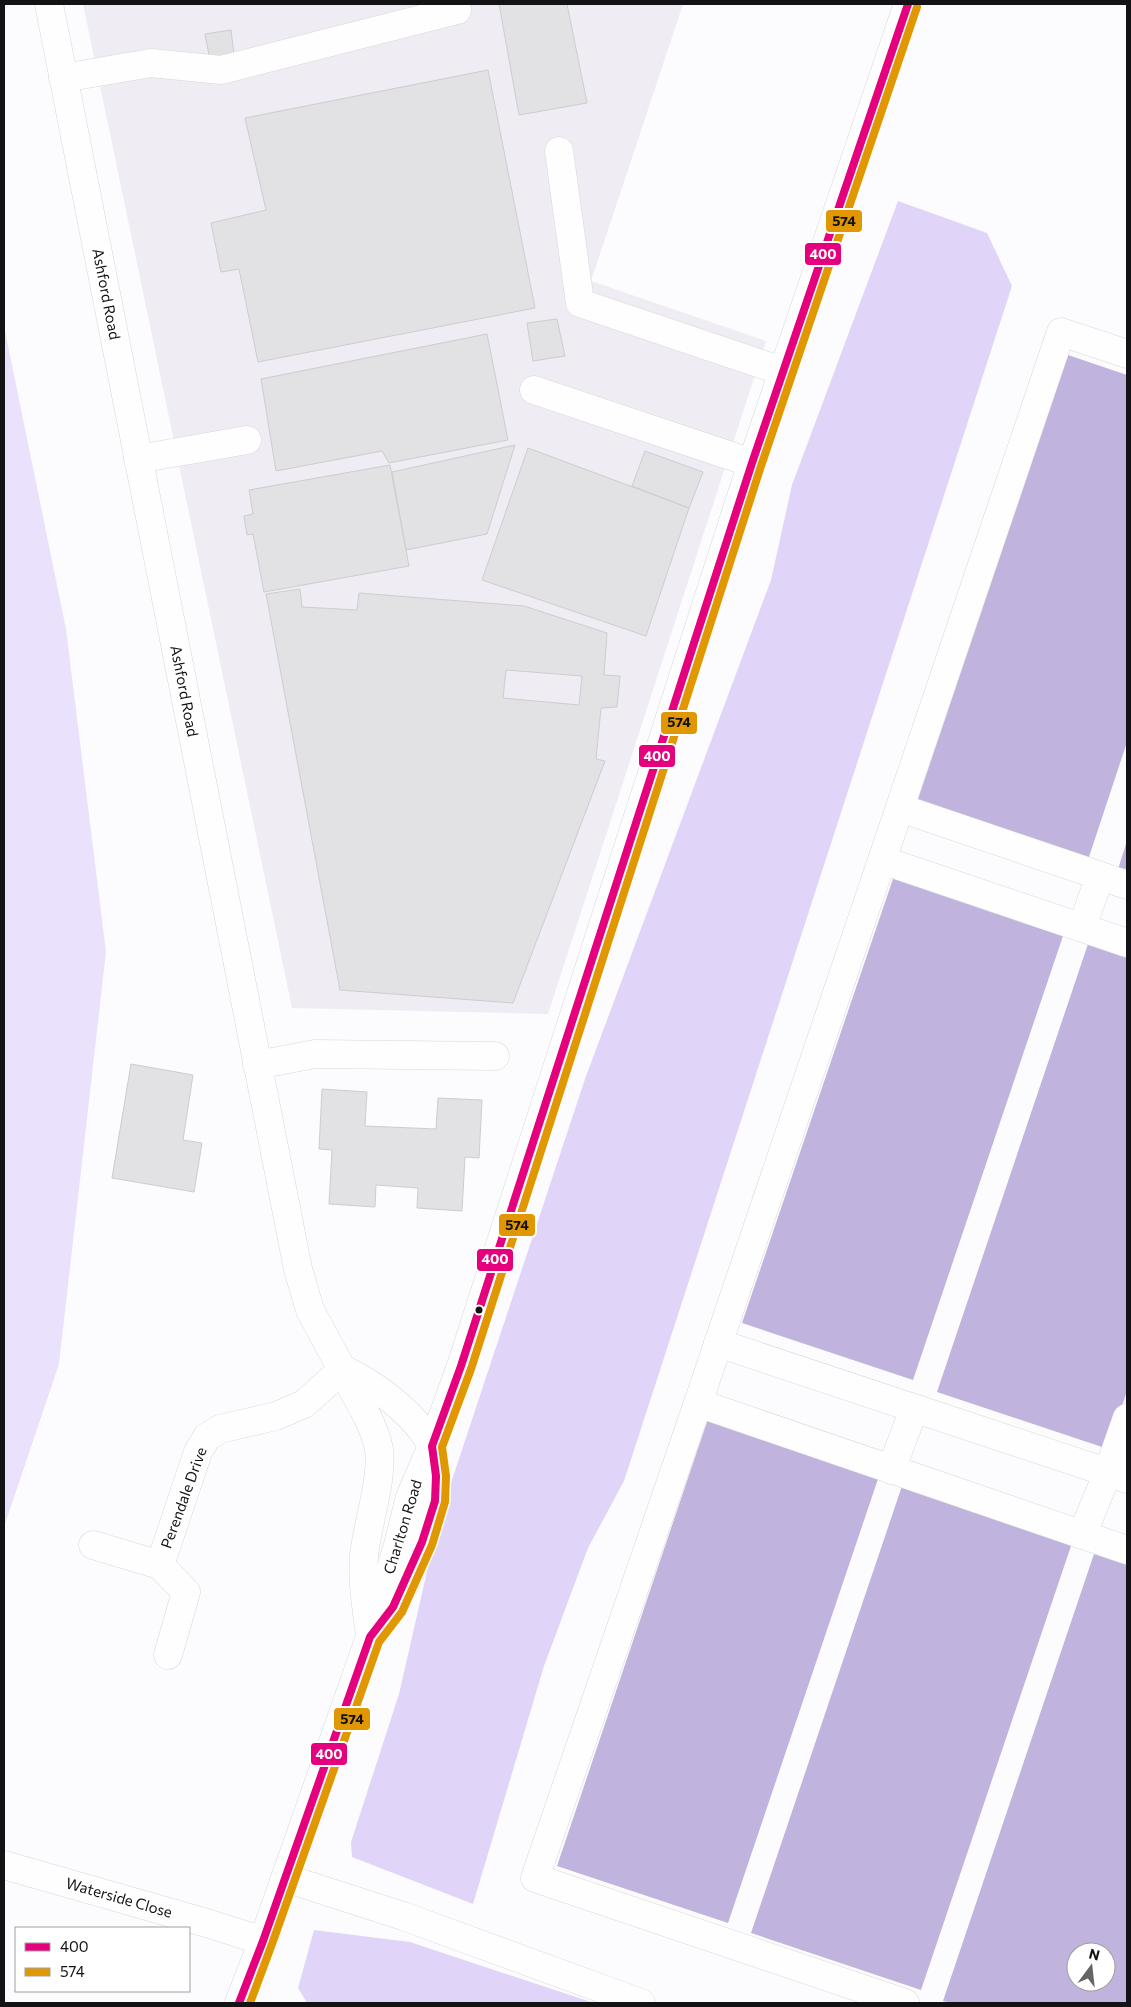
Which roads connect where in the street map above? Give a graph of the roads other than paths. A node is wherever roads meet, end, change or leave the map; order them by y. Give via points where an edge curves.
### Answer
1 (49, 4) edge
2 (908, 4) edge
3 (457, 10) dead end
4 (63, 78) junction
5 (559, 151) dead end
6 (1127, 354) edge
7 (782, 371) junction
8 (534, 390) dead end
9 (247, 440) dead end
10 (138, 459) junction
11 (752, 463) junction
12 (900, 808) junction
13 (882, 860) junction
14 (1100, 876) junction
15 (1127, 885) edge
16 (1082, 927) junction
17 (1127, 943) edge
18 (495, 1056) dead end
19 (257, 1065) junction
20 (718, 1343) junction
21 (343, 1369) junction
22 (698, 1403) junction
23 (914, 1409) junction
24 (1127, 1418) edge
25 (432, 1446) junction
26 (891, 1470) junction
27 (1118, 1476) edge
28 (1082, 1535) junction
29 (92, 1545) dead end
30 (1127, 1550) edge
31 (160, 1565) junction
32 (370, 1637) junction
33 (168, 1656) dead end
34 (4, 1866) edge
35 (286, 1878) junction
36 (263, 1941) junction
37 (239, 2003) edge
38 (641, 2003) edge
39 (905, 2003) edge

1 - 4 street, Ashford Road
2 - 7 street
3 - 4 street via 221,70 151,63
4 - 10 street, Ashford Road
5 - 7 street via 580,303
6 - 12 street via 1061,332
7 - 11 street
8 - 11 street
9 - 10 street
10 - 19 street, Ashford Road
11 - 25 street via 464,1356
12 - 13 street
12 - 14 street
13 - 16 street
13 - 20 street
14 - 15 street
14 - 16 street
16 - 17 street
18 - 19 street via 315,1054
19 - 21 street, Ashford Road via 298,1269 310,1310
20 - 22 street
20 - 23 street
21 - 25 street via 368,1381 388,1396 416,1423
21 - 31 street, Perendale Drive via 304,1404 276,1416 220,1429 207,1437 198,1452
21 - 32 street, Ashford Road via 375,1432 379,1451 364,1555
22 - 26 street
22 - 39 street via 535,1878
23 - 26 street
23 - 27 street
24 - 27 street
25 - 32 street, Charlton Road via 435,1501 422,1542 393,1607
26 - 28 street
27 - 28 street
28 - 30 street
29 - 31 street, Perendale Drive
31 - 33 street, Perendale Drive via 186,1592
32 - 35 street, Charlton Road
34 - 36 street, Waterside Close
35 - 36 street, Charlton Road
35 - 38 street via 403,1916
36 - 37 street, Charlton Road

